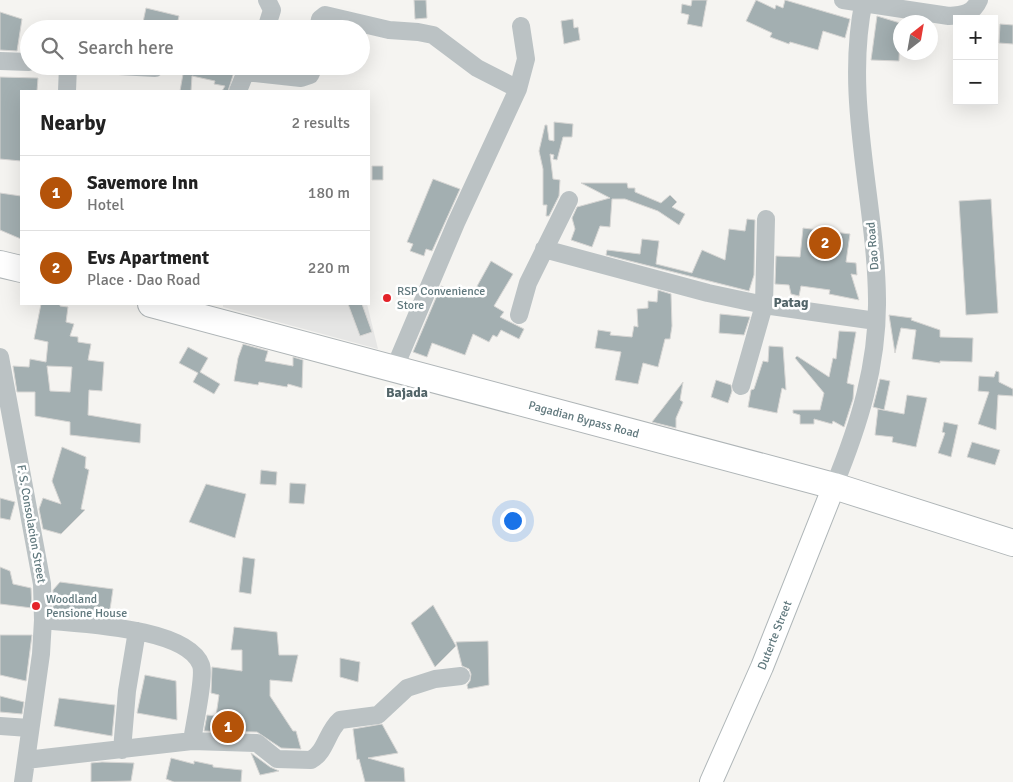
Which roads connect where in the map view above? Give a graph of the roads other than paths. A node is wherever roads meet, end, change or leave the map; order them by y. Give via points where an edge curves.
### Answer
1 (267, 0) edge
2 (843, 0) edge
3 (979, 0) edge
4 (864, 2) edge
5 (269, 20) edge
6 (320, 20) edge
7 (346, 20) edge
8 (370, 26) edge
9 (521, 26) dead end
10 (0, 61) edge
11 (20, 62) edge
12 (68, 75) edge
13 (245, 75) edge
14 (283, 75) edge
15 (310, 75) edge
16 (518, 89) junction
17 (67, 90) edge
18 (238, 90) edge
19 (569, 200) dead end
20 (766, 218) dead end
21 (544, 249) junction
22 (0, 264) edge
23 (20, 269) edge
24 (158, 305) edge
25 (764, 305) junction
26 (218, 313) edge
27 (519, 315) dead end
28 (876, 321) junction
29 (0, 357) edge
30 (395, 367) junction
31 (741, 386) dead end
32 (834, 486) junction
33 (1013, 543) edge
34 (44, 620) junction
35 (137, 631) junction
36 (461, 676) dead end
37 (0, 726) edge
38 (29, 728) junction
39 (192, 742) junction
40 (122, 750) junction
41 (26, 760) junction
42 (23, 782) edge
43 (711, 782) edge

1 - 5 street via 272,10
2 - 4 street
3 - 4 street via 974,10 949,16
4 - 28 street, Dao Road via 858,44 858,80 874,253
6 - 7 street via 325,15
8 - 16 street via 426,33 442,40 477,68
9 - 16 street via 526,60
10 - 11 street
12 - 17 street
13 - 18 street
14 - 15 street via 301,78
16 - 30 street
19 - 21 street
20 - 25 street
21 - 25 street
21 - 27 street via 528,283
22 - 23 highway
24 - 26 highway, Pagadian Bypass Road
25 - 28 street
25 - 31 street
26 - 30 highway, Pagadian Bypass Road
28 - 32 street, Dao Road via 870,380 857,429
29 - 34 street, F. S. Consolacion Street via 40,572
30 - 32 highway, Pagadian Bypass Road
32 - 33 highway, Pagadian Bypass Road
32 - 43 main road, Duterte Street via 762,666
34 - 35 street
34 - 38 street, F. S. Consolacion Street
35 - 39 street via 182,644 201,666
35 - 40 street via 127,690
36 - 39 street via 435,679 407,688 378,715 340,720 318,755 311,760 277,759 257,743
37 - 38 street
38 - 41 street, F. S. Consolacion Street
39 - 40 street
40 - 41 street
41 - 42 street, F. S. Consolacion Street

